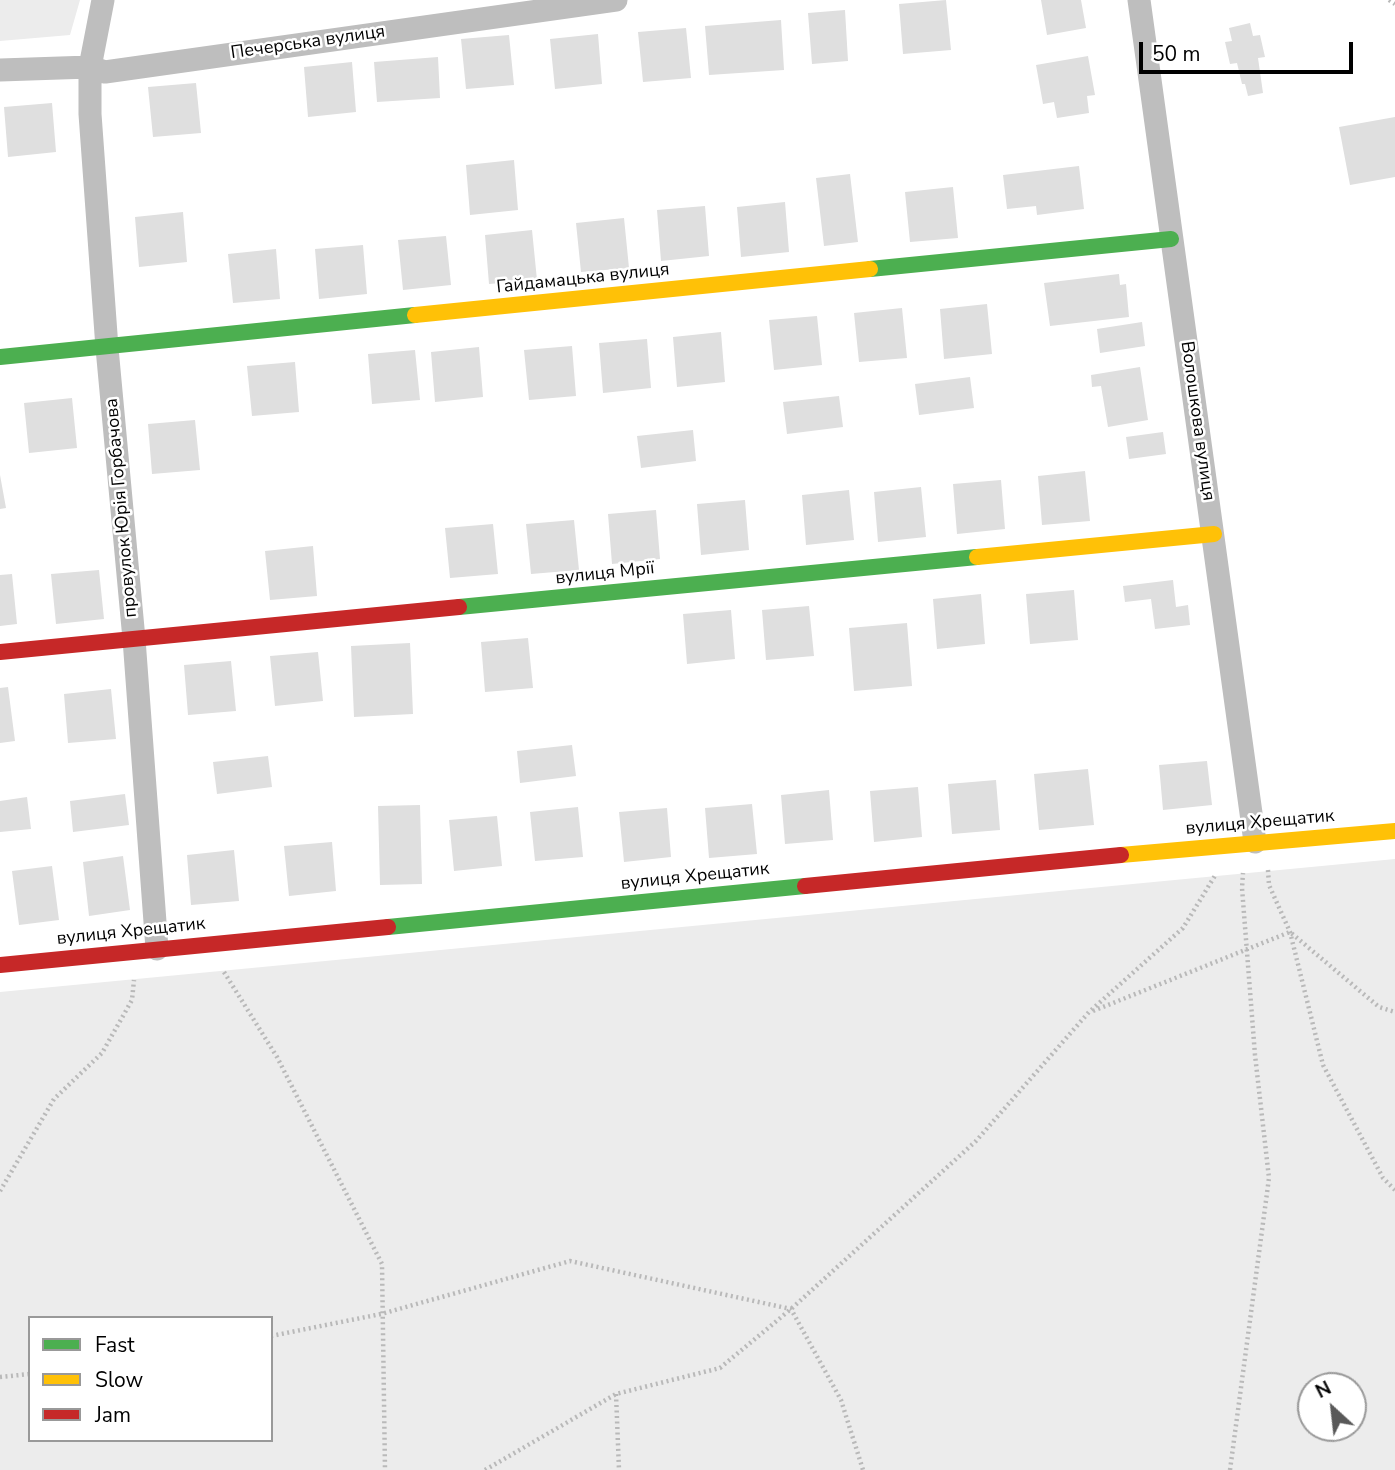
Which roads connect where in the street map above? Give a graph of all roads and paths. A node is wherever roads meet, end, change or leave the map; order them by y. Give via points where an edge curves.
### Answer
1 (103, 0) edge
2 (617, 0) edge
3 (1139, 0) edge
4 (1389, 0) edge
5 (1395, 4) edge
6 (90, 67) junction
7 (0, 70) edge
8 (1171, 239) junction
9 (107, 348) junction
10 (0, 357) edge
11 (1214, 534) junction
12 (134, 639) junction
13 (0, 653) edge
14 (1395, 831) edge
15 (1250, 842) junction
16 (1290, 932) junction
17 (207, 944) junction
18 (1247, 949) junction
19 (147, 951) junction
20 (0, 965) edge
21 (1089, 1012) junction
22 (1395, 1012) edge
23 (1395, 1190) edge
24 (0, 1191) edge
25 (791, 1309) junction
26 (381, 1314) junction
27 (273, 1335) edge
28 (28, 1374) edge
29 (0, 1377) edge
30 (616, 1394) junction
31 (385, 1470) edge
32 (485, 1470) edge
33 (619, 1470) edge
34 (863, 1470) edge
35 (1230, 1470) edge

1 - 6 street, провулок Юрія Горбачова
2 - 6 street, Печерська вулиця via 105,72
3 - 8 street, Волошкова вулиця
4 - 5 path
6 - 7 street, Печерська вулиця
6 - 9 street, провулок Юрія Горбачова
8 - 9 street, Гайдамацька вулиця
8 - 11 street, Волошкова вулиця
9 - 10 street, Гайдамацька вулиця
9 - 12 street, провулок Юрія Горбачова
11 - 12 street, вулиця Мрії
11 - 15 street, Волошкова вулиця
12 - 13 street, вулиця Мрії
12 - 19 street, провулок Юрія Горбачова
14 - 15 street, вулиця Хрещатик
15 - 16 path
15 - 17 street, вулиця Хрещатик
15 - 18 path via 1242,888
15 - 21 path via 1183,928
16 - 18 path
16 - 22 path via 1379,1007
16 - 23 path via 1323,1065 1382,1178
17 - 19 street, вулиця Хрещатик
17 - 26 path via 277,1057 382,1264
18 - 21 path
18 - 35 path via 1269,1178
19 - 20 street, вулиця Хрещатик
19 - 24 path via 132,1000 102,1053 54,1099
21 - 25 path via 976,1141
25 - 26 path via 570,1261
25 - 30 path via 720,1368
25 - 34 path via 841,1400
26 - 27 path
26 - 31 path
28 - 29 path
30 - 32 path
30 - 33 path

